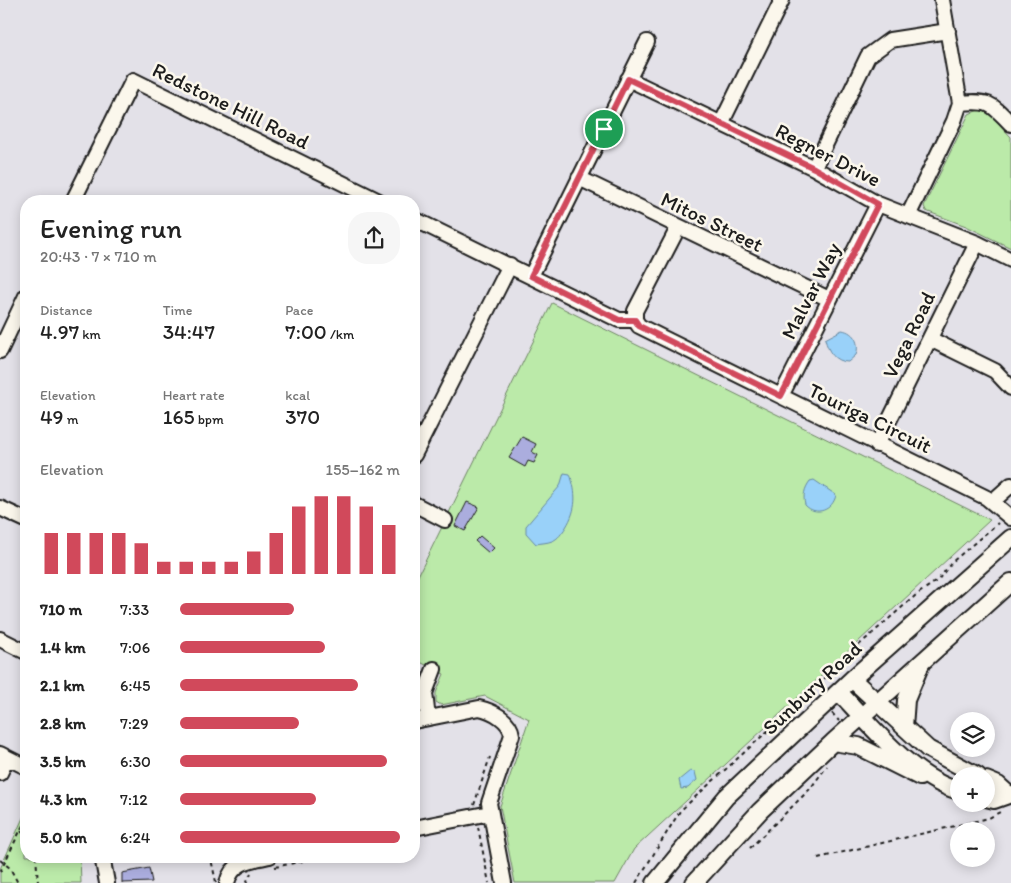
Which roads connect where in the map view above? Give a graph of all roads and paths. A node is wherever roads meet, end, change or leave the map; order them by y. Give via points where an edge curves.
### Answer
1 (782, 0) edge
2 (942, 0) edge
3 (948, 31) junction
4 (647, 42) dead end
5 (628, 79) junction
6 (960, 102) junction
7 (721, 124) junction
8 (1011, 124) edge
9 (814, 168) junction
10 (579, 178) junction
11 (76, 195) edge
12 (367, 195) edge
13 (878, 204) junction
14 (908, 216) junction
15 (420, 221) edge
16 (678, 228) junction
17 (977, 243) junction
18 (1011, 260) edge
19 (510, 265) junction
20 (531, 276) junction
21 (829, 300) junction
22 (20, 308) edge
23 (635, 320) junction
24 (930, 340) junction
25 (0, 350) edge
26 (1011, 388) edge
27 (781, 396) junction
28 (420, 443) edge
29 (877, 445) junction
30 (1011, 485) edge
31 (993, 501) junction
32 (420, 507) edge
33 (0, 508) edge
34 (1009, 516) edge
35 (20, 517) edge
36 (445, 520) dead end
37 (1011, 538) edge
38 (1011, 582) edge
39 (0, 639) edge
40 (20, 649) edge
41 (923, 659) junction
42 (434, 669) dead end
43 (852, 679) junction
44 (817, 686) junction
45 (839, 692) junction
46 (878, 701) junction
47 (825, 705) junction
48 (862, 716) junction
49 (428, 718) junction
50 (420, 720) edge
51 (904, 727) junction
52 (847, 729) junction
53 (833, 742) junction
54 (4, 756) edge
55 (490, 757) dead end
56 (833, 760) dead end
57 (20, 764) edge
58 (957, 767) edge
59 (0, 773) edge
60 (927, 778) junction
61 (995, 784) edge
62 (950, 787) edge
63 (1010, 794) edge
64 (995, 800) edge
65 (483, 814) junction
66 (420, 827) edge
67 (20, 831) edge
68 (750, 848) dead end
69 (818, 858) dead end
70 (0, 860) edge
71 (5, 862) junction
72 (37, 863) edge
73 (103, 863) edge
74 (212, 863) edge
75 (241, 863) edge
76 (253, 871) dead end
77 (0, 872) edge
78 (18, 883) edge
79 (38, 883) edge
80 (107, 883) edge
81 (216, 883) edge
82 (227, 883) edge
83 (246, 883) edge
84 (490, 883) edge
85 (504, 883) edge
86 (636, 883) edge
87 (655, 883) edge
88 (694, 883) edge

1 - 7 street
2 - 3 street
3 - 6 street
3 - 9 street via 890,40 868,56
4 - 5 street
5 - 7 street, Regner Drive
5 - 10 street
6 - 8 street via 993,105
6 - 14 street
7 - 9 street, Regner Drive
9 - 13 street, Regner Drive
10 - 16 street, Mitos Street
10 - 20 street
11 - 12 street, Redstone Hill Road via 133,80
13 - 14 street, Regner Drive
13 - 21 street, Malvar Way
14 - 17 street, Regner Drive
15 - 19 street
16 - 21 street, Mitos Street
16 - 23 street via 635,311
17 - 18 street, Regner Drive
17 - 24 street, Vega Road
19 - 20 street
19 - 28 street
20 - 23 street via 619,320
21 - 27 street, Malvar Way
22 - 25 street
23 - 27 street, Touriga Circuit via 639,326
24 - 26 street via 995,371
24 - 29 street, Vega Road
27 - 29 street, Touriga Circuit
29 - 31 street, Touriga Circuit
30 - 31 street
31 - 34 street, Touriga Circuit
32 - 36 street
33 - 35 street
34 - 44 path via 952,562 938,580 916,595
37 - 43 main road, Sunbury Road
38 - 41 main road
39 - 40 street
41 - 46 main road
41 - 51 main road via 906,700
42 - 49 street via 425,693
43 - 45 main road, Sunbury Road
43 - 46 main road
44 - 47 path via 819,698
44 - 86 path via 680,811
45 - 47 main road, Sunbury Road
45 - 48 main road
46 - 48 main road
46 - 51 main road
47 - 52 path
47 - 87 main road, Sunbury Road via 726,797
48 - 52 main road
48 - 60 main road
49 - 50 street
49 - 65 street via 479,708 489,710 510,725 512,735
51 - 58 main road via 928,749
52 - 53 main road
53 - 60 main road via 858,746 916,776
53 - 88 main road via 760,811
54 - 57 street
54 - 59 street
55 - 65 path via 474,804
56 - 68 path via 810,789
60 - 62 main road
61 - 63 main road
63 - 64 main road
63 - 69 path via 998,814 990,818
65 - 66 street
65 - 84 path
65 - 85 street
67 - 71 path
70 - 71 path
71 - 77 path
71 - 78 path
72 - 79 path
73 - 80 street
74 - 81 path
75 - 82 street
76 - 83 path

